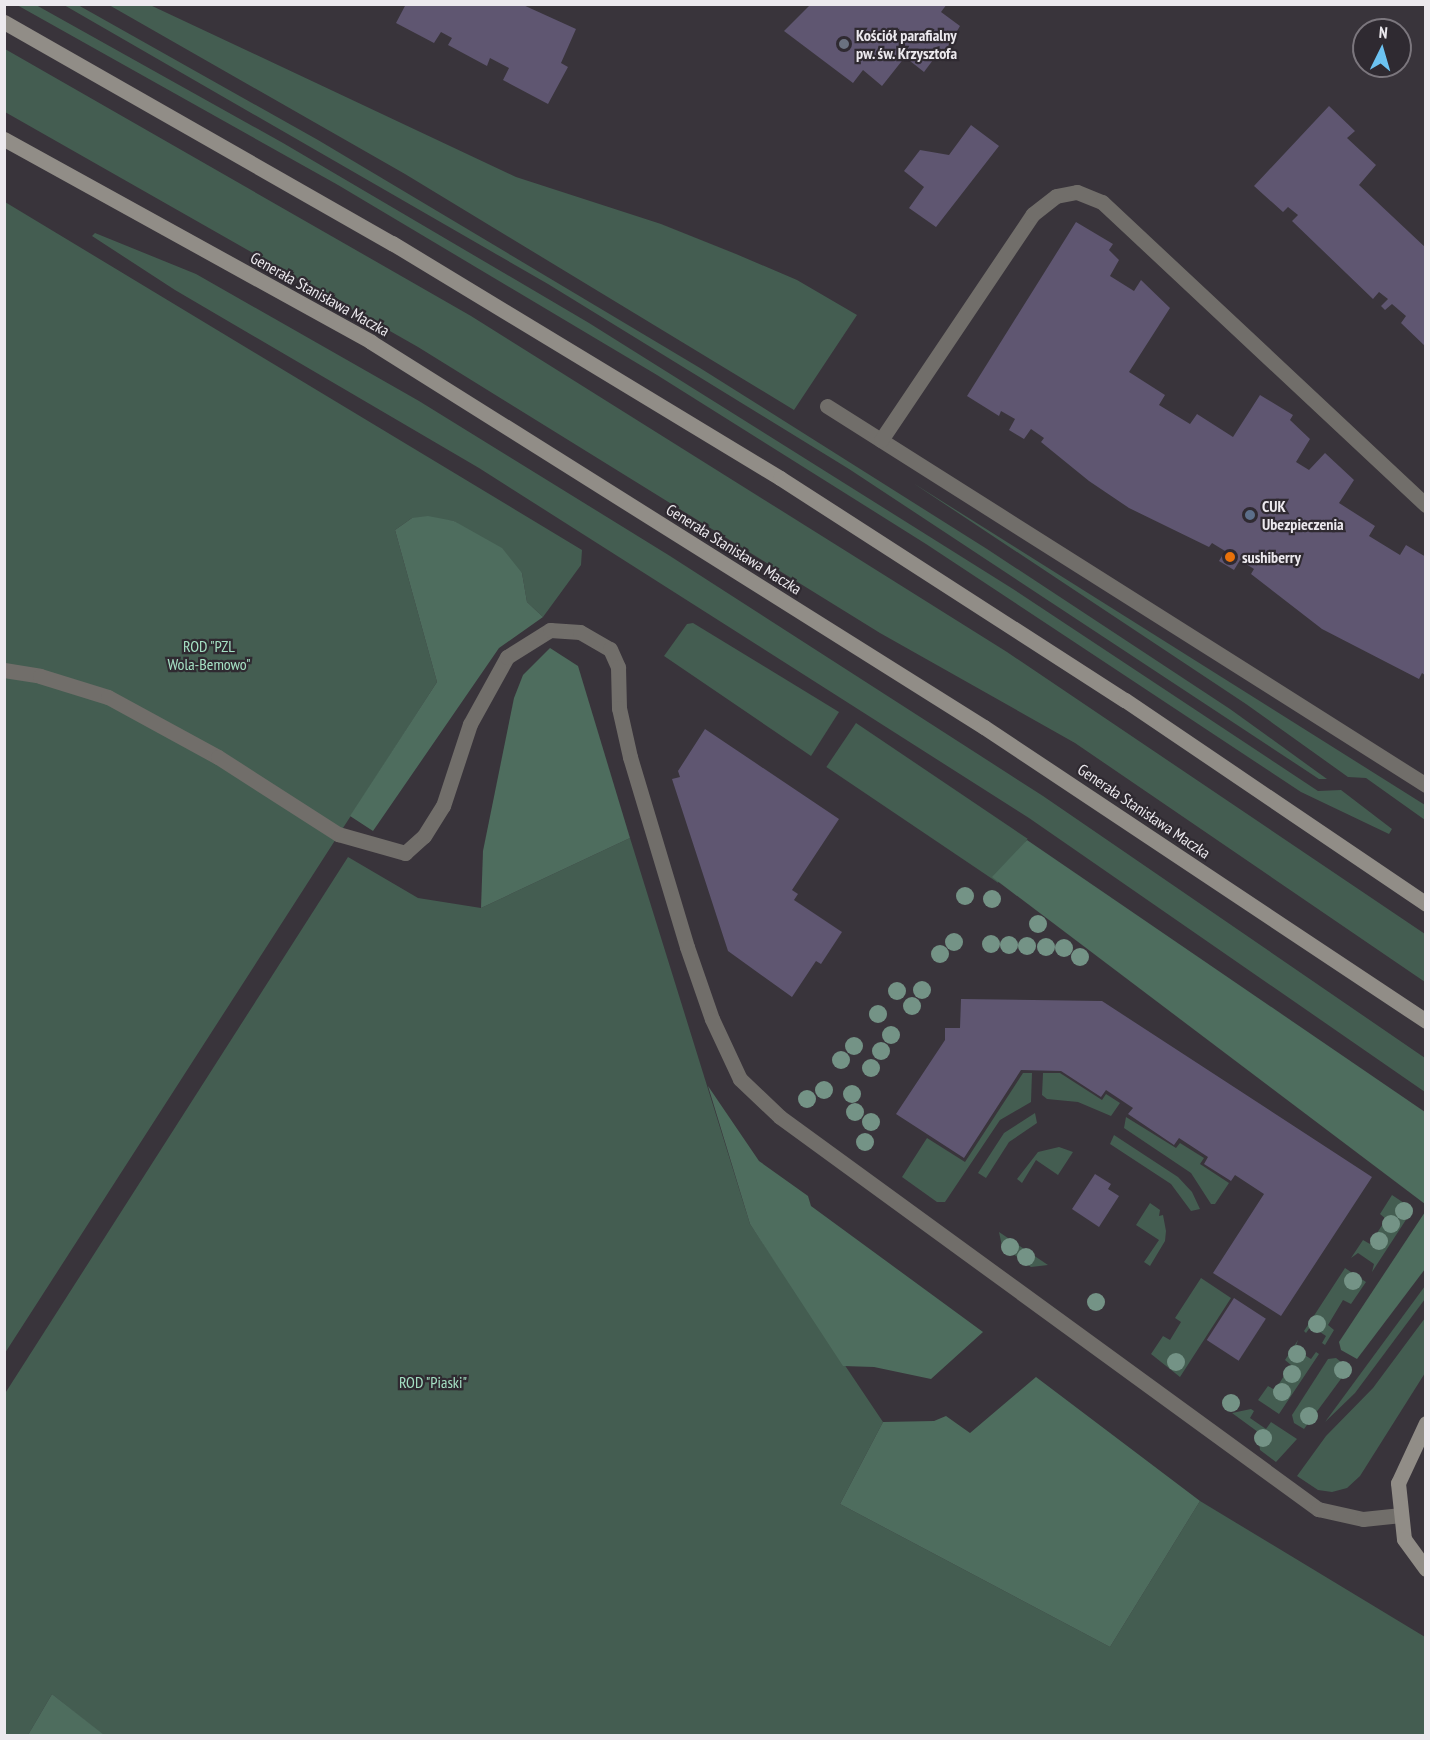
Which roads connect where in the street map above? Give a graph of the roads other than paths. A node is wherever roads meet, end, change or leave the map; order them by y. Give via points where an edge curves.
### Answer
1 (4, 22) edge
2 (4, 139) edge
3 (827, 406) dead end
4 (881, 440) junction
5 (1425, 506) edge
6 (4, 670) edge
7 (1425, 785) edge
8 (1425, 904) edge
9 (1425, 1021) edge
10 (1425, 1423) edge
11 (1399, 1515) junction
12 (1425, 1569) edge

1 - 8 main road via 392,243 770,472 1125,700
2 - 9 main road, Generała Stanisława Maczka via 371,342 984,727
3 - 4 lane
4 - 5 lane via 1033,214 1056,196 1077,192 1102,202
4 - 7 lane
6 - 11 lane via 40,676 108,698 218,758 338,834 405,853 423,836 443,806 470,724 507,657 550,630 580,632 610,649 618,667 619,708 630,757 687,947 712,1019 740,1078 780,1117 1318,1509 1363,1519
10 - 11 main road via 1398,1483
11 - 12 main road via 1404,1539

